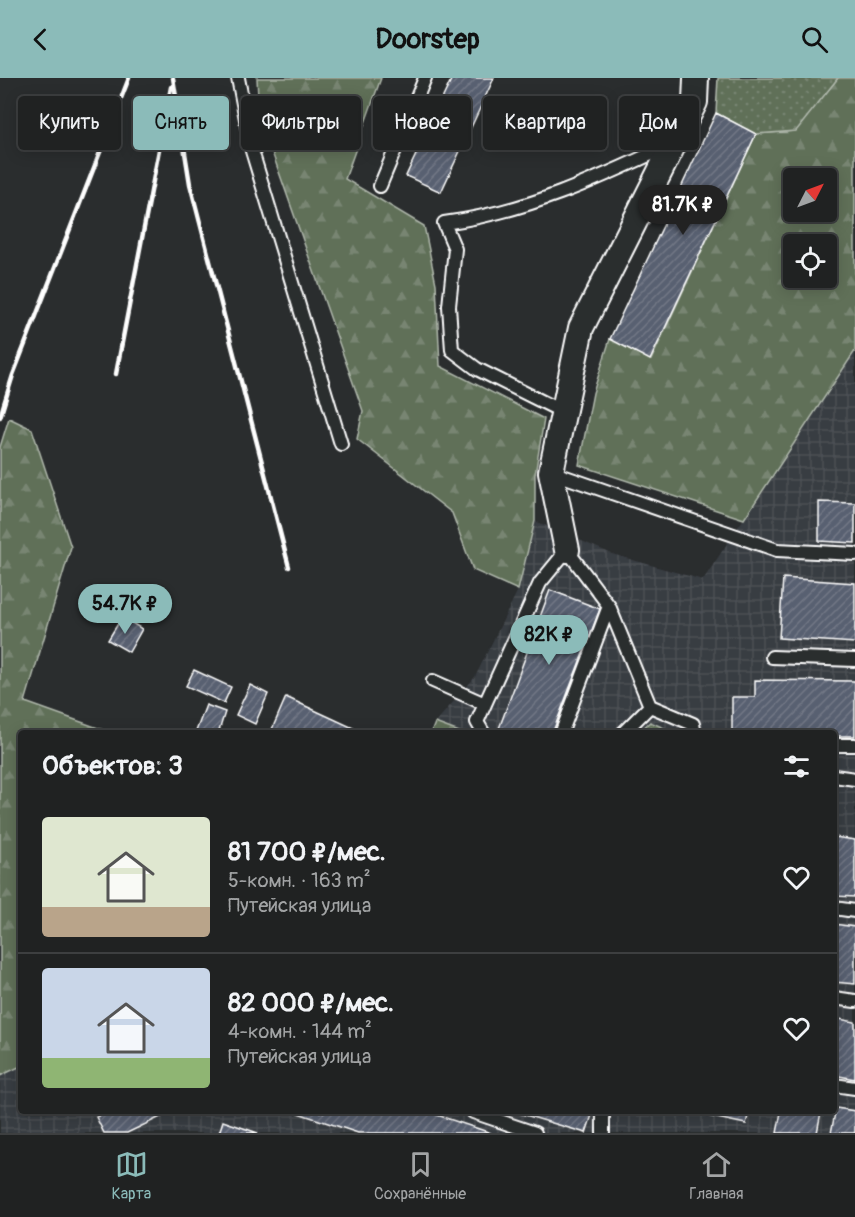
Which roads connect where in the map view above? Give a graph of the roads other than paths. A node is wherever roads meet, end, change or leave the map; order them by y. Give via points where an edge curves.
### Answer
1 (238, 78) edge
2 (425, 78) edge
3 (696, 78) edge
4 (695, 96) edge
5 (659, 150) edge
6 (670, 150) edge
7 (380, 186) dead end
8 (563, 411) junction
9 (341, 444) dead end
10 (550, 472) junction
11 (567, 550) junction
12 (855, 554) edge
13 (609, 606) junction
14 (772, 657) dead end
15 (855, 660) edge
16 (433, 681) dead end
17 (485, 704) junction
18 (650, 706) junction
19 (482, 730) edge
20 (562, 730) edge
21 (626, 730) edge
22 (694, 730) edge
23 (837, 745) edge
24 (855, 745) edge
25 (837, 776) edge
26 (855, 779) edge
27 (837, 908) edge
28 (855, 911) edge
29 (837, 998) edge
30 (855, 1001) edge
31 (837, 1085) edge
32 (855, 1088) edge
33 (479, 1114) edge
34 (603, 1114) edge
35 (535, 1133) edge
36 (603, 1133) edge

1 - 9 lane via 252,151
2 - 7 lane
3 - 4 street
5 - 8 lane via 581,187 469,220 444,223 455,249 449,306 452,350 477,369
6 - 8 street via 581,328
8 - 10 street
10 - 11 street
10 - 12 lane via 777,550
11 - 13 lane
11 - 17 lane via 540,583
13 - 18 lane
13 - 20 lane
14 - 15 lane
16 - 17 lane
17 - 19 lane via 477,722
18 - 21 lane
18 - 22 lane via 693,724
23 - 24 lane
25 - 26 lane
27 - 28 lane
29 - 30 lane
31 - 32 lane
33 - 35 lane
34 - 36 lane

